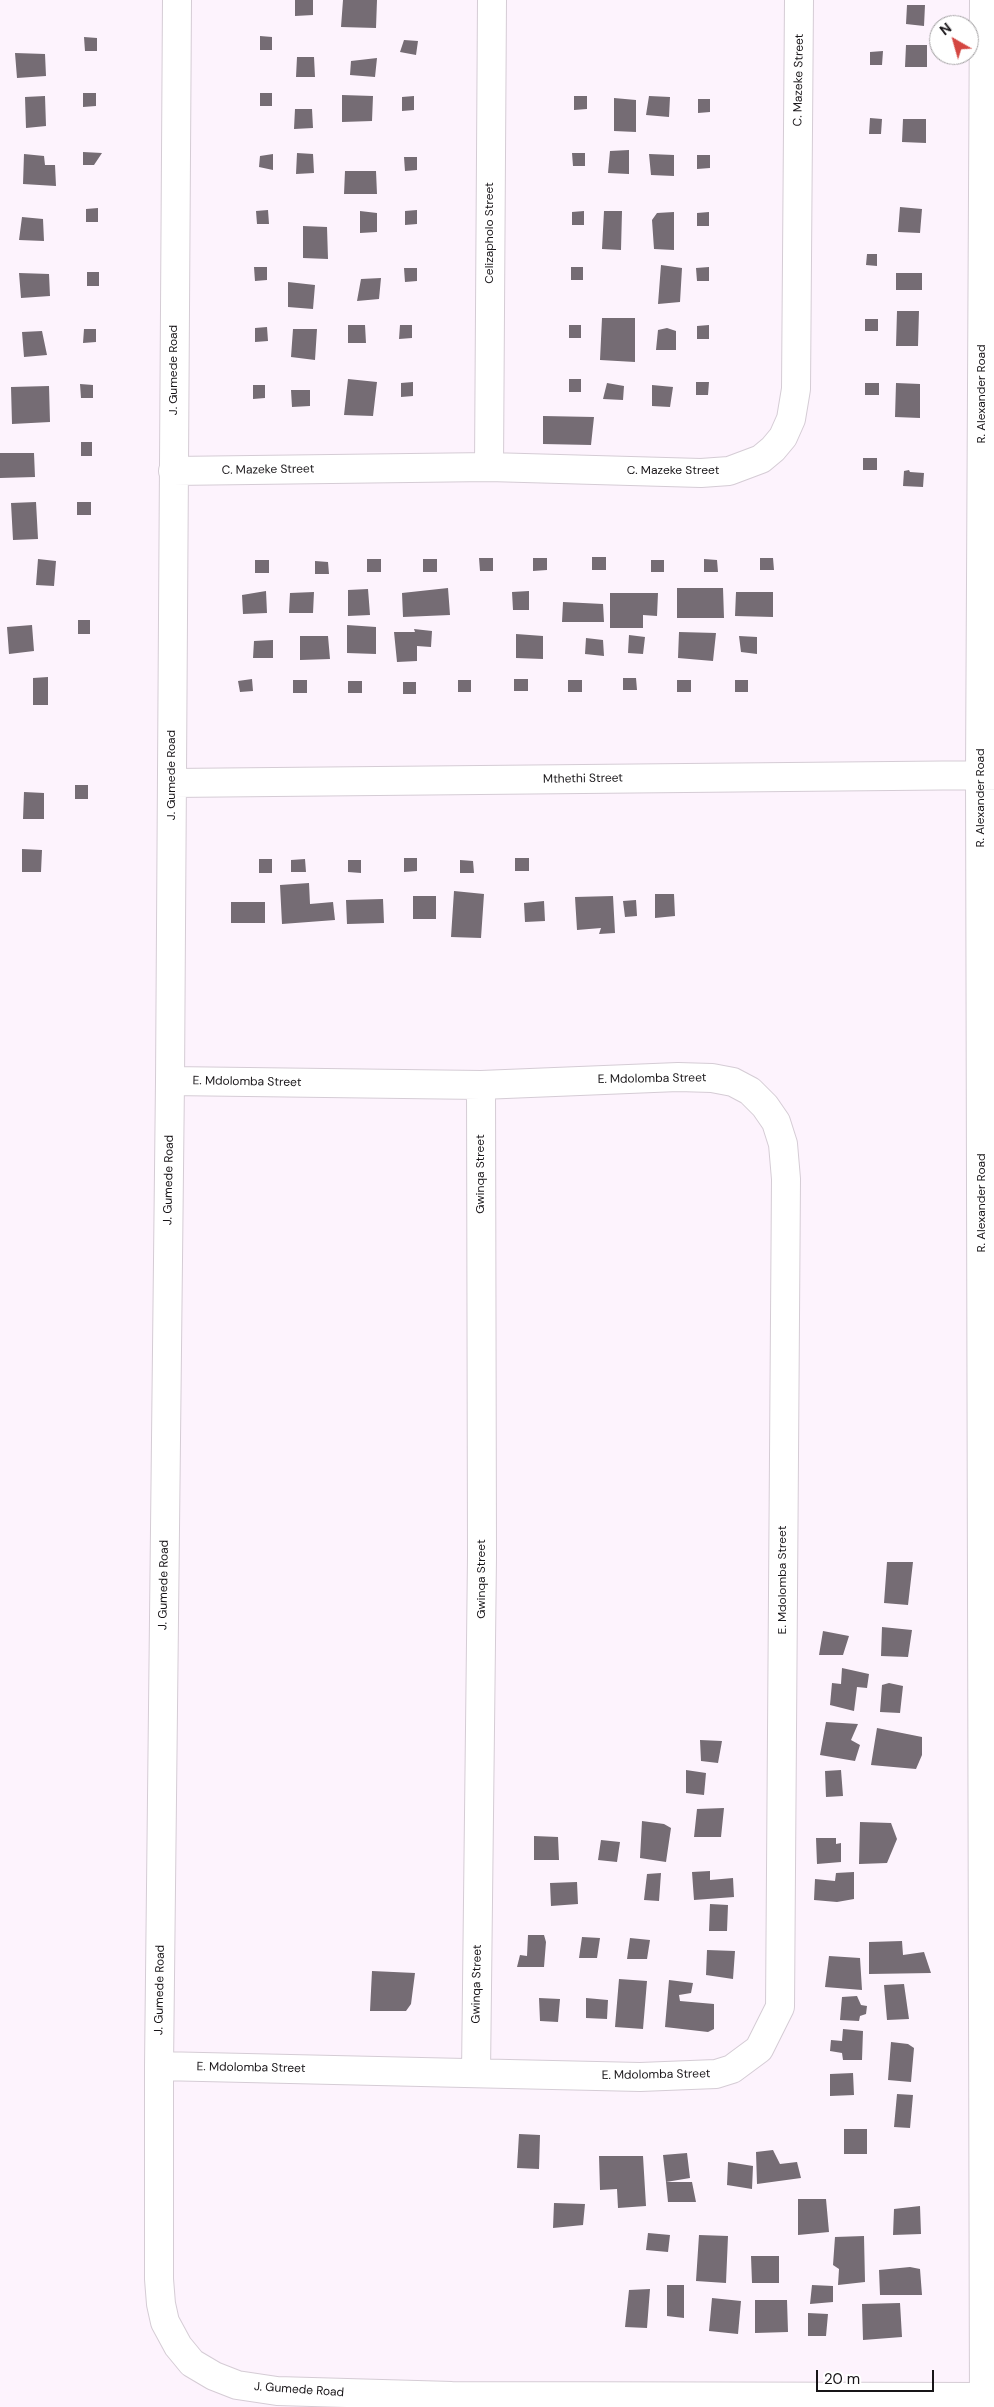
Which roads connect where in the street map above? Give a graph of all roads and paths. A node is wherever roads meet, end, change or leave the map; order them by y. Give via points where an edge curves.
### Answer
1 (177, 0) edge
2 (492, 0) edge
3 (799, 0) edge
4 (984, 0) edge
5 (489, 467) junction
6 (173, 471) junction
7 (987, 775) edge
8 (172, 783) junction
9 (170, 1080) junction
10 (481, 1085) junction
11 (159, 2066) junction
12 (476, 2073) junction
13 (987, 2400) edge
14 (452, 2401) edge

1 - 6 street, J. Gumede Road
2 - 5 street, Celizapholo Street
3 - 5 street, C. Mazeke Street via 796,389 791,419 782,437 761,459 728,471
4 - 7 street, R. Alexander Road
5 - 6 street, C. Mazeke Street
6 - 8 street, J. Gumede Road
7 - 8 street, Mthethi Street
7 - 13 street, R. Alexander Road
8 - 9 street, J. Gumede Road
9 - 10 street, E. Mdolomba Street
9 - 11 street, J. Gumede Road
10 - 12 street, Gwinqa Street via 482,1566
10 - 12 street, E. Mdolomba Street via 678,1077 733,1082 750,1091 765,1106 778,1130 783,1144 785,1227 780,2007 759,2048 732,2069 716,2074 640,2077
11 - 12 street, E. Mdolomba Street
11 - 14 street, J. Gumede Road via 161,2304 165,2322 192,2363 238,2385 277,2391
13 - 14 street, J. Gumede Road

